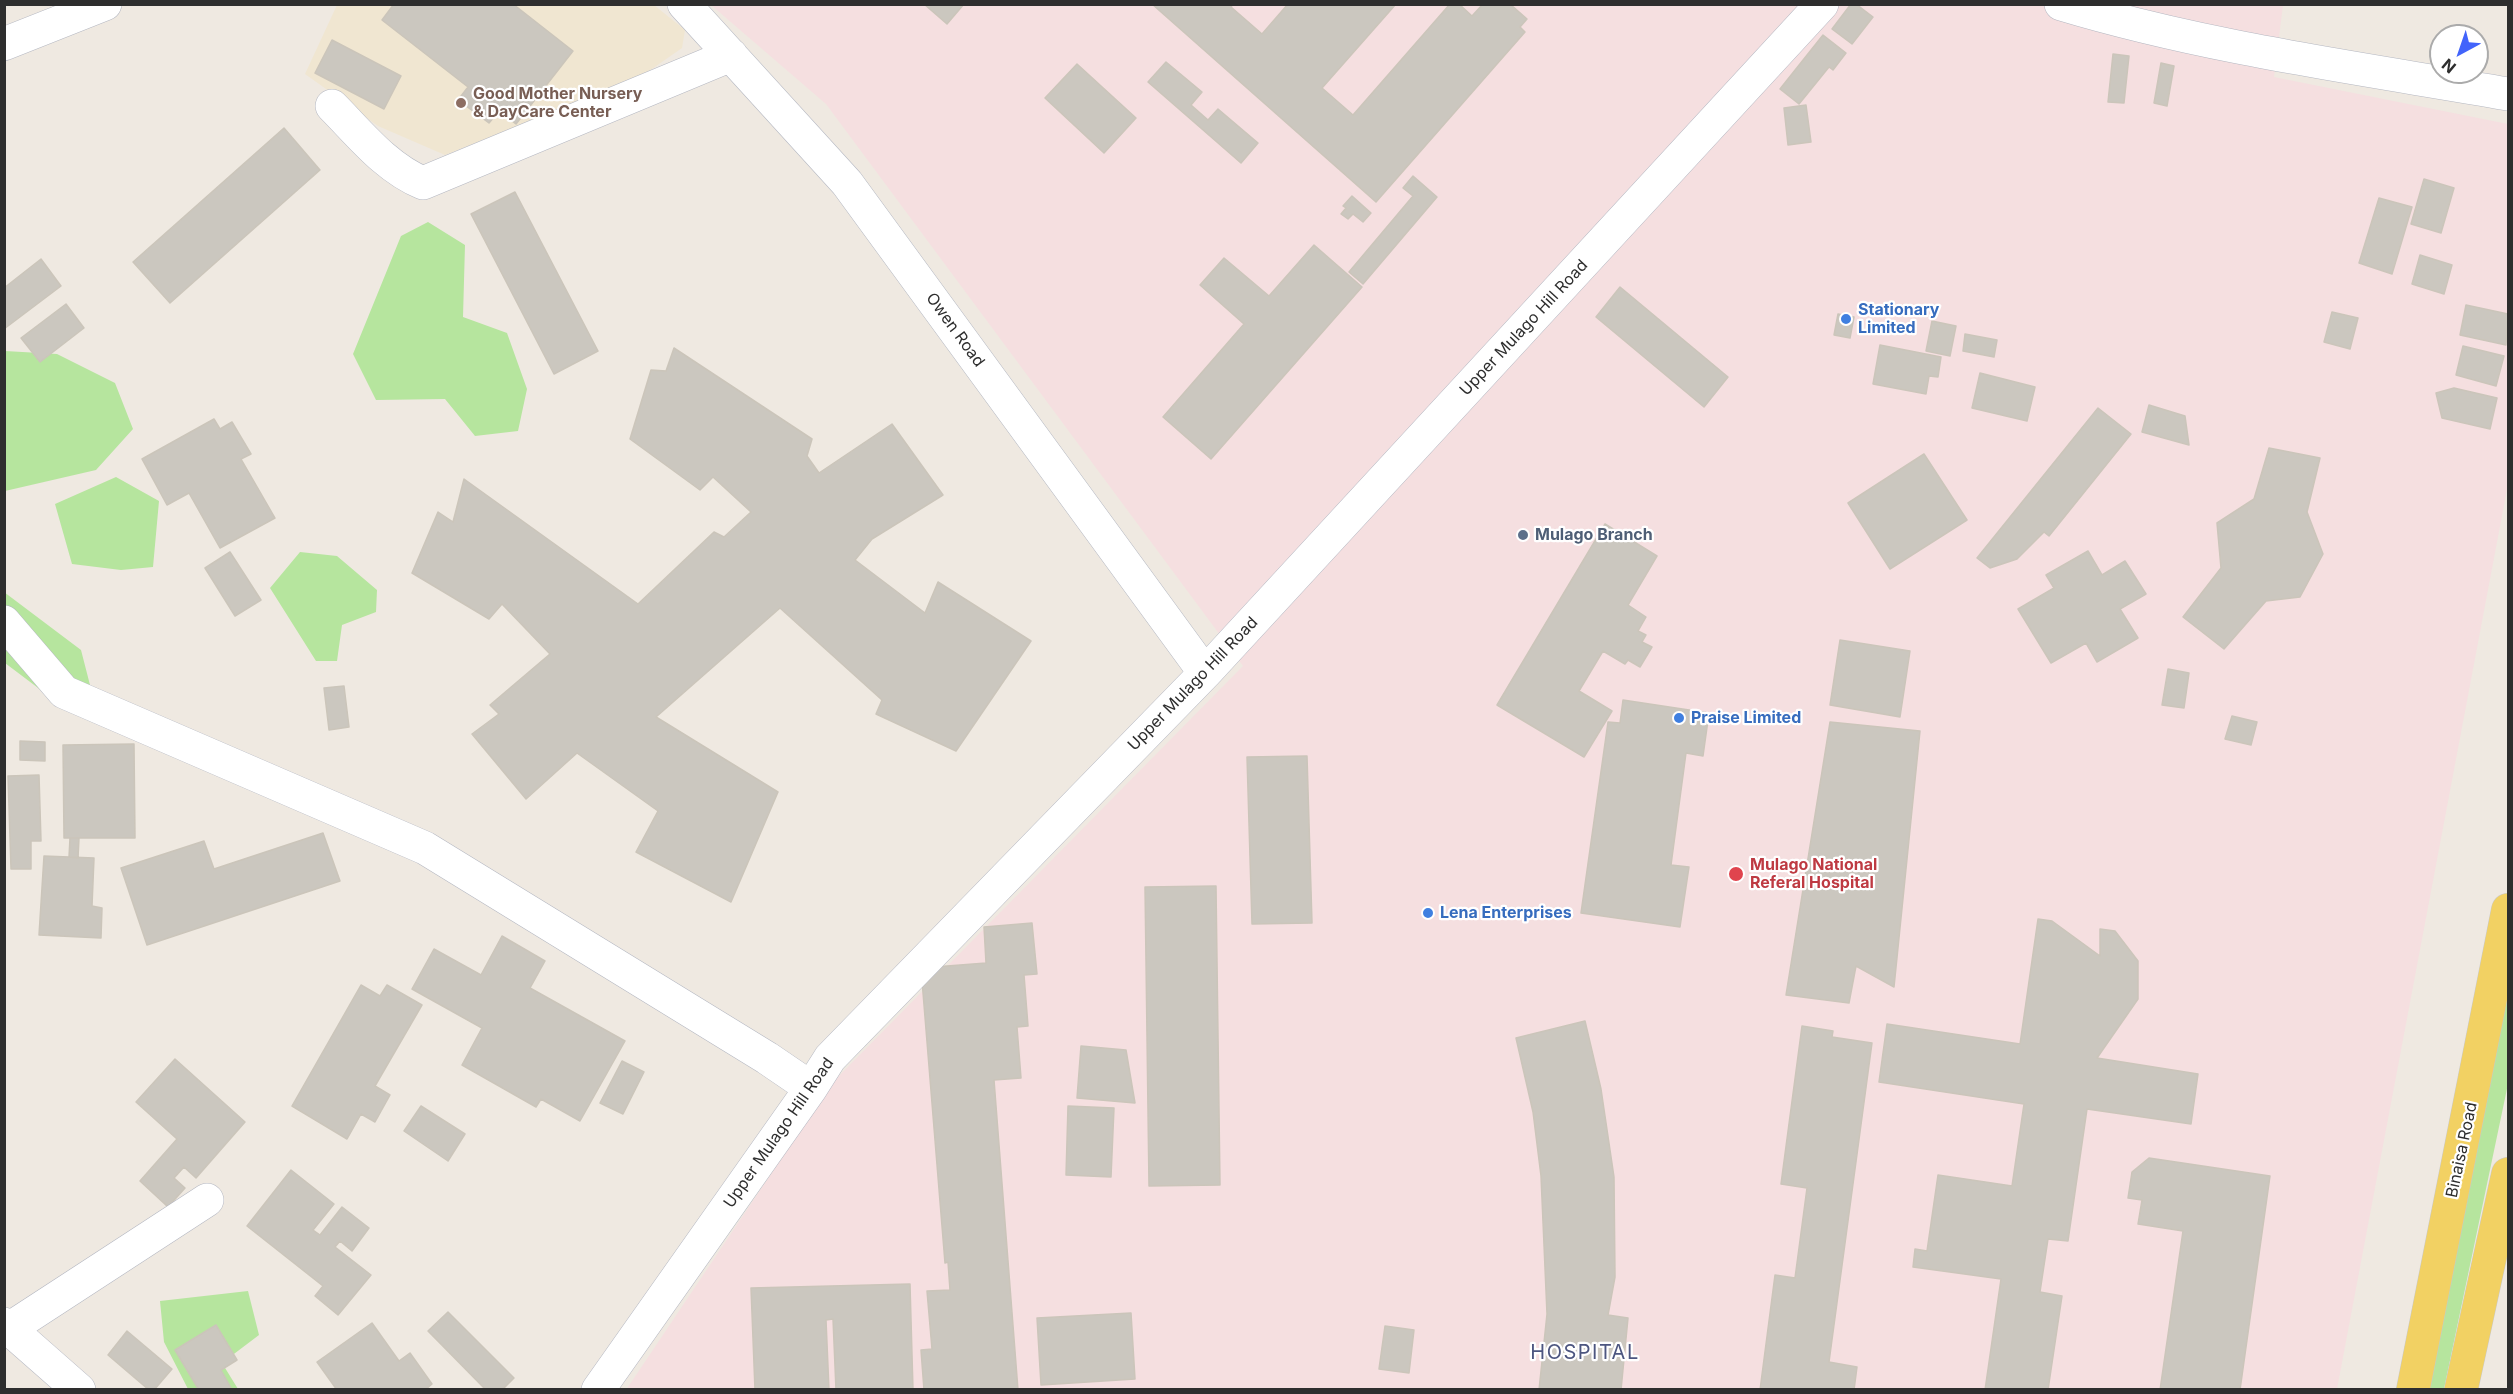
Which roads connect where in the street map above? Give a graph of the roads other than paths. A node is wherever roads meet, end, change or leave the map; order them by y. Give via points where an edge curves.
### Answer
1 (105, 4) edge
2 (684, 4) edge
3 (1822, 4) edge
4 (2061, 4) edge
5 (4, 44) edge
6 (731, 55) junction
7 (2508, 94) edge
8 (332, 106) dead end
9 (4, 622) edge
10 (1205, 673) junction
11 (2508, 910) edge
12 (811, 1088) junction
13 (2508, 1174) edge
14 (207, 1200) dead end
15 (7, 1327) edge
16 (79, 1389) edge
17 (598, 1389) edge
18 (2413, 1389) edge
19 (2461, 1389) edge

1 - 5 street
2 - 6 street, Owen Road
3 - 10 street, Upper Mulago Hill Road
4 - 7 street via 2202,41
6 - 8 street via 423,183 392,165
6 - 10 street, Owen Road via 847,183
9 - 12 street via 64,692 425,848
10 - 12 street, Upper Mulago Hill Road via 830,1058
11 - 18 main road, Binaisa Road
12 - 17 street, Upper Mulago Hill Road
13 - 19 main road
14 - 15 street
15 - 16 street

